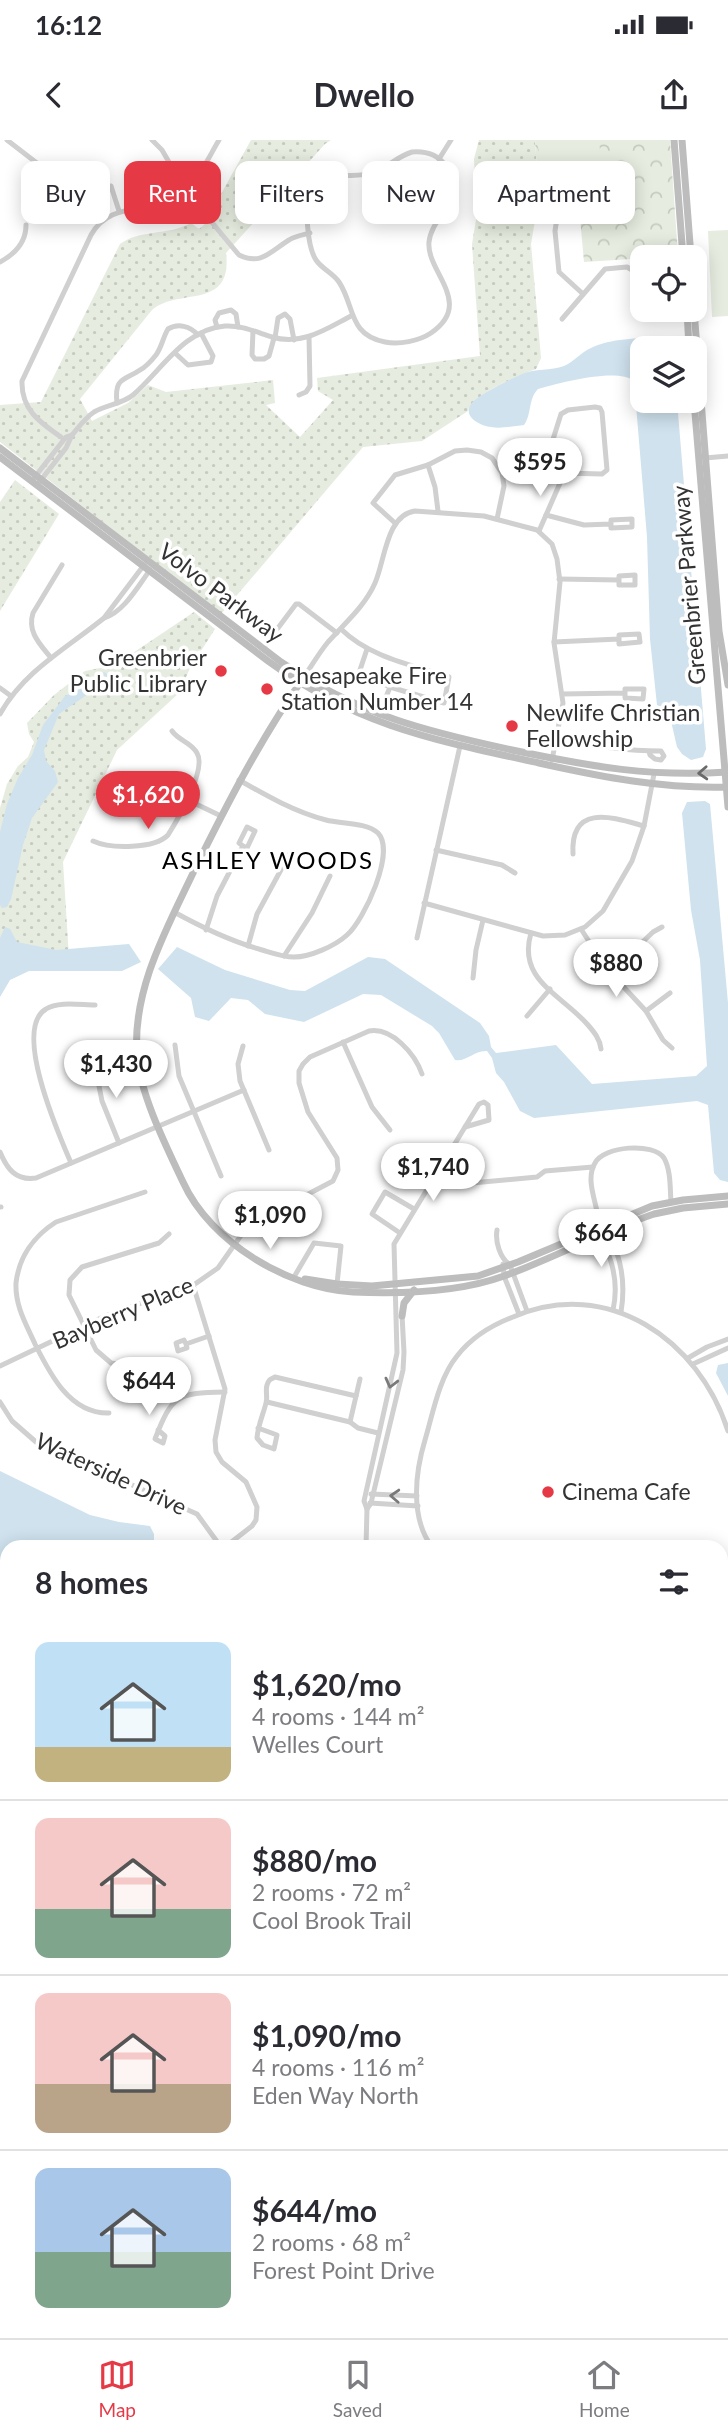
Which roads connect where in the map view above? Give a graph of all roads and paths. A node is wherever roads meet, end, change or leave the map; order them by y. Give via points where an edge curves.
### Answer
1 (7, 140) edge
2 (152, 140) edge
3 (219, 140) edge
4 (451, 140) edge
5 (674, 140) edge
6 (682, 140) edge
7 (439, 159) junction
8 (34, 161) edge
9 (169, 161) edge
10 (207, 161) edge
11 (111, 186) dead end
12 (124, 210) edge
13 (119, 211) junction
14 (213, 224) edge
15 (556, 224) edge
16 (26, 225) dead end
17 (310, 233) junction
18 (682, 245) edge
19 (690, 245) edge
20 (0, 262) edge
21 (630, 268) edge
22 (583, 294) junction
23 (351, 316) junction
24 (562, 319) dead end
25 (695, 322) edge
26 (217, 327) junction
27 (238, 327) junction
28 (253, 331) junction
29 (200, 334) junction
30 (309, 337) junction
31 (274, 338) junction
32 (294, 340) junction
33 (175, 352) junction
34 (299, 395) dead end
35 (117, 403) junction
36 (696, 413) edge
37 (61, 437) dead end
38 (0, 448) edge
39 (728, 456) edge
40 (0, 457) edge
41 (702, 458) junction
42 (428, 465) junction
43 (564, 474) junction
44 (37, 480) junction
45 (438, 512) junction
46 (546, 515) junction
47 (497, 519) junction
48 (396, 523) junction
49 (611, 524) dead end
50 (539, 531) junction
51 (62, 565) dead end
52 (148, 566) junction
53 (559, 579) junction
54 (619, 580) dead end
55 (339, 631) junction
56 (619, 639) dead end
57 (554, 642) junction
58 (263, 648) junction
59 (367, 649) junction
60 (51, 658) junction
61 (301, 680) junction
62 (728, 685) edge
63 (390, 687) junction
64 (0, 688) edge
65 (562, 694) junction
66 (625, 694) dead end
67 (11, 696) junction
68 (0, 714) edge
69 (379, 715) junction
70 (172, 731) dead end
71 (556, 738) junction
72 (460, 746) junction
73 (649, 752) dead end
74 (551, 762) junction
75 (726, 772) edge
76 (654, 774) junction
77 (239, 780) junction
78 (136, 783) dead end
79 (652, 785) junction
80 (727, 787) edge
81 (186, 799) junction
82 (728, 807) edge
83 (221, 816) junction
84 (645, 826) junction
85 (93, 841) dead end
86 (243, 846) dead end
87 (436, 850) junction
88 (573, 854) dead end
89 (289, 855) dead end
90 (515, 873) dead end
91 (330, 876) dead end
92 (424, 903) junction
93 (174, 912) junction
94 (483, 920) junction
95 (662, 928) dead end
96 (581, 929) junction
97 (206, 930) junction
98 (531, 933) junction
99 (417, 938) dead end
100 (248, 946) junction
101 (284, 956) junction
102 (610, 973) junction
103 (473, 978) dead end
104 (550, 989) junction
105 (670, 993) dead end
106 (95, 1005) dead end
107 (646, 1011) junction
108 (527, 1016) dead end
109 (343, 1042) junction
110 (175, 1045) dead end
111 (243, 1046) dead end
112 (672, 1048) dead end
113 (601, 1049) dead end
114 (94, 1061) dead end
115 (422, 1074) dead end
116 (244, 1090) junction
117 (193, 1112) junction
118 (159, 1126) junction
119 (465, 1127) junction
120 (390, 1130) dead end
121 (119, 1143) junction
122 (269, 1150) dead end
123 (0, 1152) edge
124 (71, 1163) junction
125 (593, 1167) junction
126 (220, 1176) dead end
127 (472, 1182) dead end
128 (145, 1192) dead end
129 (728, 1196) edge
130 (671, 1202) junction
131 (728, 1204) edge
132 (414, 1209) junction
133 (603, 1228) junction
134 (497, 1230) dead end
135 (400, 1233) junction
136 (169, 1234) dead end
137 (235, 1245) junction
138 (507, 1269) junction
139 (294, 1277) junction
140 (337, 1284) junction
141 (193, 1285) junction
142 (397, 1286) junction
143 (414, 1290) junction
144 (613, 1310) junction
145 (527, 1311) junction
146 (621, 1312) junction
147 (519, 1314) junction
148 (402, 1316) junction
149 (84, 1326) junction
150 (209, 1336) junction
151 (728, 1339) edge
152 (186, 1344) dead end
153 (728, 1348) edge
154 (38, 1349) junction
155 (688, 1358) junction
156 (693, 1364) junction
157 (0, 1366) edge
158 (129, 1366) dead end
159 (360, 1379) dead end
160 (225, 1392) junction
161 (356, 1396) junction
162 (0, 1402) edge
163 (267, 1402) junction
164 (109, 1413) dead end
165 (350, 1422) junction
166 (258, 1428) junction
167 (158, 1430) dead end
168 (728, 1431) edge
169 (378, 1433) junction
170 (365, 1492) junction
171 (373, 1494) junction
172 (417, 1496) junction
173 (364, 1501) junction
174 (371, 1503) junction
175 (418, 1506) junction
176 (367, 1509) junction
177 (217, 1540) edge
178 (233, 1540) edge
179 (366, 1540) edge
180 (428, 1540) edge

1 - 8 street
2 - 9 street
3 - 10 street
4 - 7 street
5 - 18 main road
6 - 19 main road
7 - 17 street via 412,152 374,172 328,177 309,200
7 - 23 street via 449,169 453,185 452,197 429,242 448,295 442,322 424,337 390,343 367,334
11 - 13 street
12 - 13 street
13 - 37 street via 94,231 24,372 26,404 39,422
14 - 17 street via 246,258 262,259 291,238
15 - 22 street via 559,272
16 - 20 street via 20,245
17 - 23 street via 314,256 339,283
21 - 22 street via 610,268
22 - 24 street
23 - 30 street
25 - 41 main road, Greenbrier Parkway
26 - 27 street
26 - 27 street via 219,313 231,310
26 - 29 street
27 - 28 street
28 - 31 street
28 - 31 street via 255,359 269,356
29 - 33 street
29 - 33 street via 210,346 211,362 188,365
29 - 35 street via 180,326 168,329 158,353 121,381
30 - 32 street
30 - 34 street via 310,386
31 - 32 street
31 - 32 street via 278,318 285,314
33 - 35 street via 132,396
35 - 44 street via 92,414
36 - 41 main road, Greenbrier Parkway
38 - 44 main road, Volvo Parkway
39 - 41 street
40 - 44 main road, Volvo Parkway
41 - 62 main road, Greenbrier Parkway
41 - 75 main road, Greenbrier Parkway
42 - 45 street
42 - 47 street via 460,450 492,457 503,480
42 - 48 street via 395,475 373,503
43 - 43 street via 602,474 607,470 600,408 561,414 549,452
43 - 46 street
44 - 52 main road, Volvo Parkway
45 - 47 street
45 - 48 street via 410,512
46 - 49 street via 584,525
46 - 50 street
47 - 50 street
48 - 55 street via 372,589
50 - 53 street via 554,547
51 - 60 street via 31,620 34,635
52 - 58 main road, Volvo Parkway
52 - 60 street via 124,604
52 - 61 main road, Volvo Parkway
53 - 54 street
53 - 57 street
55 - 58 street via 296,604
55 - 59 street
55 - 61 street
56 - 57 street
57 - 65 street
58 - 61 main road, Volvo Parkway
59 - 63 street via 359,673
59 - 63 street via 449,677 444,703
60 - 67 street
61 - 69 main road, Volvo Parkway
61 - 72 main road, Volvo Parkway via 338,705 379,723
61 - 77 main road
63 - 69 street
64 - 67 street
65 - 66 street
65 - 71 street
67 - 68 street
69 - 74 main road, Volvo Parkway
70 - 81 street via 200,758 199,772
71 - 73 street
71 - 74 street
72 - 74 main road, Volvo Parkway
72 - 87 street
74 - 76 main road, Volvo Parkway
74 - 79 main road, Volvo Parkway
75 -> 76 main road, Volvo Parkway
75 - 80 main road, Greenbrier Parkway
76 - 79 street
77 - 83 main road
77 - 101 street via 301,812 369,828 384,846 377,881 350,933 309,954
78 - 81 street
79 - 80 main road, Volvo Parkway
79 - 84 street
80 - 82 main road, Greenbrier Parkway
81 - 83 street
81 - 85 street via 168,835 156,844 110,846
83 - 93 main road
84 - 88 street via 593,817 578,830
84 - 96 street via 618,887 601,912
86 - 97 street
87 - 90 street via 502,865
87 - 92 street
89 - 100 street via 257,914
91 - 101 street
92 - 94 street
92 - 99 street
93 - 97 street
93 - 118 main road via 150,970 137,1025 142,1083
94 - 98 street
94 - 103 street
95 - 102 street
96 - 98 street via 558,936
96 - 102 street
97 - 100 street
98 - 104 street via 529,965
100 - 101 street
102 - 107 street
104 - 108 street
104 - 113 street via 589,1026
105 - 107 street
106 - 124 street via 50,1006 38,1016 33,1029 44,1097
107 - 112 street
109 - 115 street via 373,1030 387,1032 415,1059
109 - 120 street via 372,1107
109 - 137 street, Bayberry Place via 310,1057 298,1077 309,1116 337,1157 336,1177 255,1222
110 - 117 street via 178,1076
111 - 116 street via 238,1071
114 - 121 street via 102,1101
116 - 117 street
116 - 122 street
117 - 118 street
117 - 126 street
118 - 121 street
118 - 137 main road via 192,1201
119 - 119 street via 489,1121 486,1103 479,1104
119 - 132 street
121 - 124 street
123 - 124 street via 12,1173 27,1179
125 - 127 street
125 - 130 street via 608,1152 656,1150 667,1164
125 - 133 street via 593,1202
128 - 154 street via 56,1222 29,1247 20,1265 16,1291 22,1317
129 - 130 main road
130 - 133 main road via 645,1208
131 - 133 main road via 661,1212
132 - 135 street
132 - 135 street via 385,1192 378,1202 372,1214
133 - 138 main road
133 - 144 street via 614,1270
133 - 146 street via 622,1268
134 - 138 street
135 - 142 street via 394,1250
136 - 149 street via 159,1243 74,1273 68,1291
137 - 139 main road
137 - 141 street, Bayberry Place via 218,1268
138 - 142 main road
138 - 143 main road via 459,1286
138 - 145 street
138 - 147 street
139 - 140 main road
139 - 140 street via 314,1243 341,1245
139 - 142 main road via 331,1290 356,1292
140 - 142 main road
141 - 149 street, Bayberry Place
141 - 150 street
142 - 143 main road
142 - 148 street
142 -> 169 street via 397,1353
143 - 148 main road via 404,1303
144 - 145 street via 563,1304
144 - 146 street
145 - 147 street
146 - 155 street via 650,1327
147 - 172 street via 478,1336 450,1365 421,1455
148 - 171 street via 403,1370
149 - 154 street, Bayberry Place
149 - 158 street via 101,1356
150 - 152 street
150 - 160 street
151 - 155 street
153 - 156 street
154 - 157 street, Bayberry Place
154 - 164 street via 66,1394 88,1409
155 - 156 street
156 - 168 street via 715,1398
159 - 161 street
160 - 167 street via 178,1399 167,1409
160 - 178 street via 216,1452 246,1482 257,1512 252,1527
161 - 163 street via 275,1377 267,1384
161 - 165 street
162 - 177 street, Waterside Drive via 12,1421 36,1442 197,1514
163 - 165 street
163 - 166 street
165 - 169 street
166 - 166 street via 259,1443 274,1449 277,1435
169 - 170 street
170 - 171 street
170 - 173 street
172 -> 171 street
171 - 174 street
172 - 175 street
173 - 174 street
173 - 176 street
174 - 175 street
174 - 176 street
175 - 180 street
176 - 179 street

